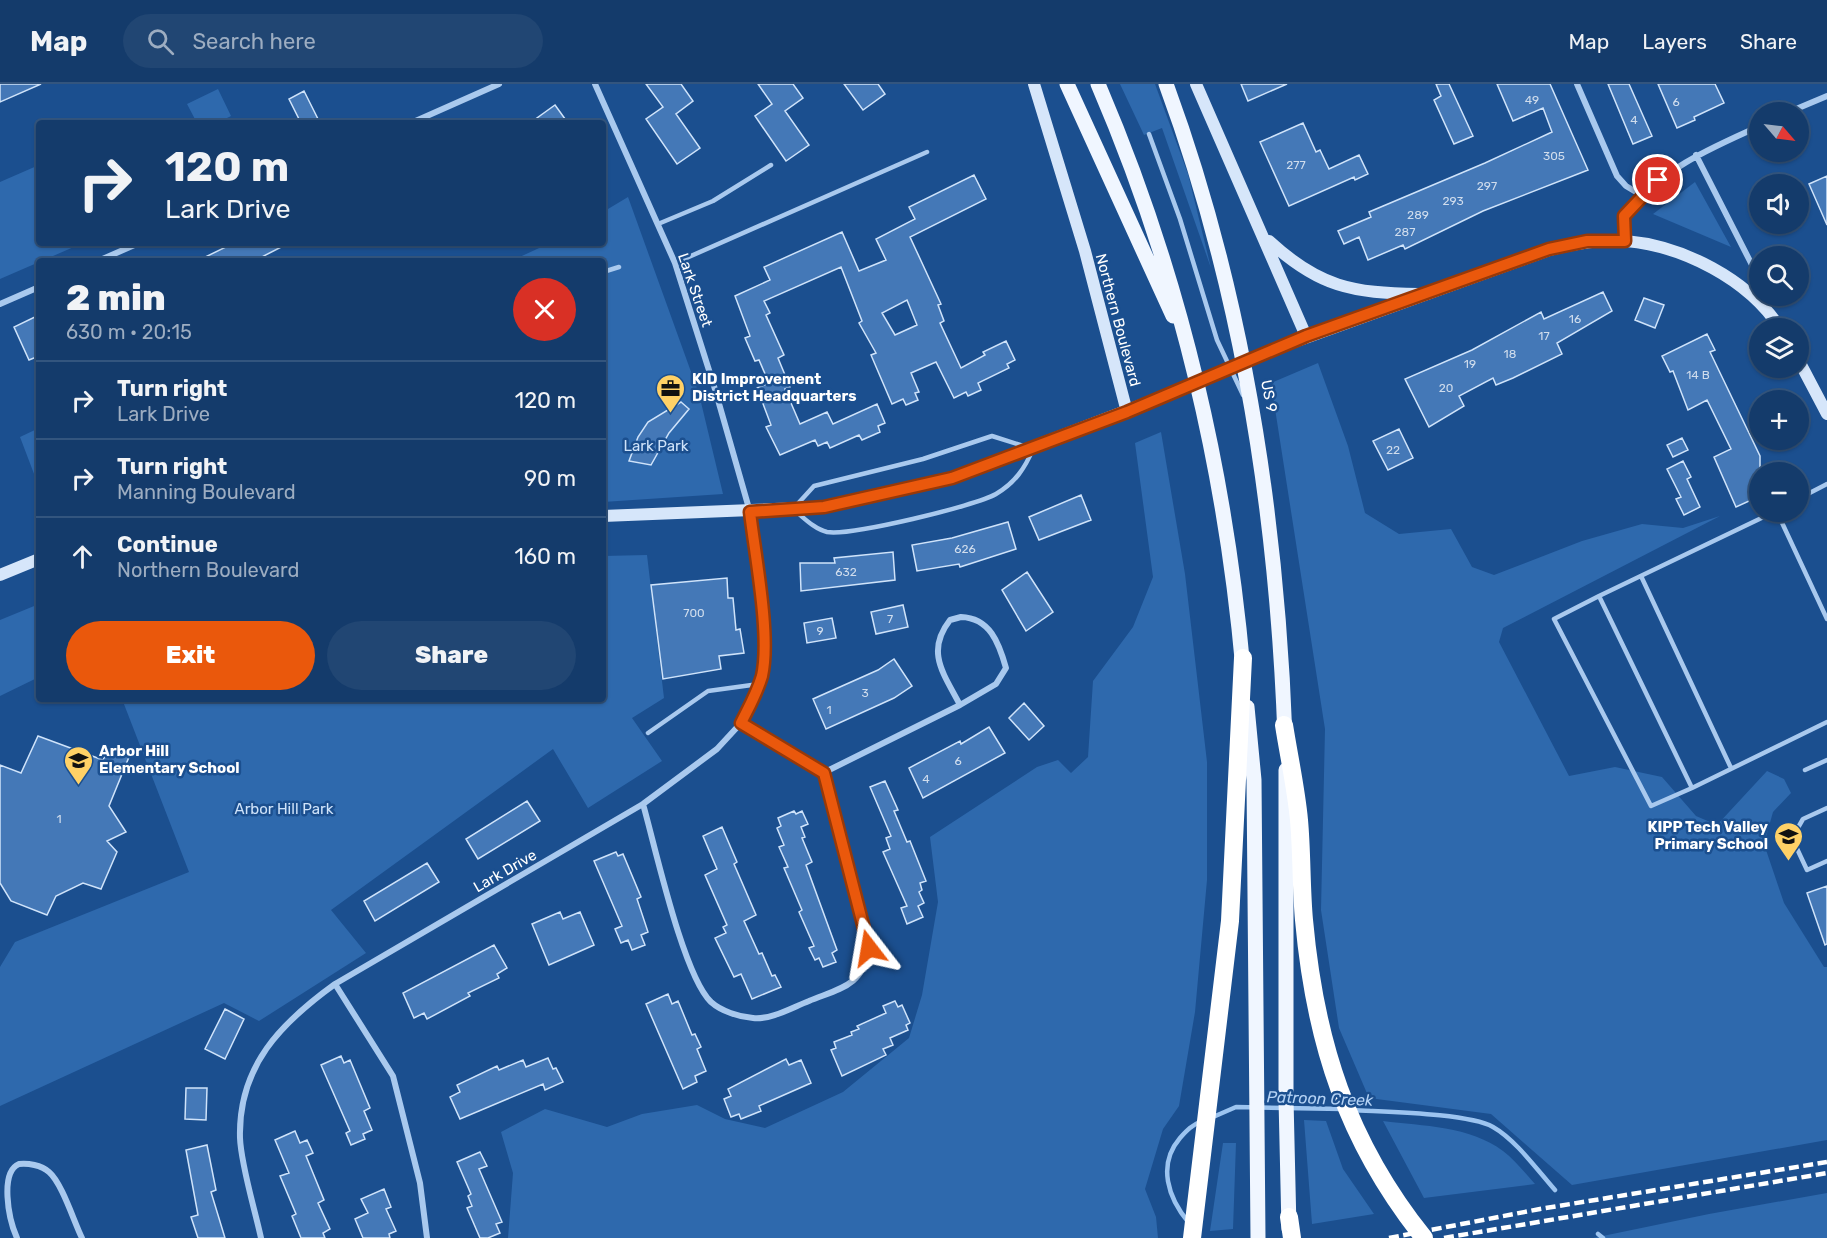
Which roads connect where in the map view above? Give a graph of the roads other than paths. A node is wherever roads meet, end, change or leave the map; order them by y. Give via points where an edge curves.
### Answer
1 (499, 84) edge
2 (595, 84) edge
3 (1034, 84) edge
4 (1067, 84) edge
5 (1098, 84) edge
6 (1166, 84) edge
7 (1196, 84) edge
8 (1577, 84) edge
9 (1827, 96) edge
10 (1809, 104) edge
11 (418, 120) edge
12 (1749, 131) edge
13 (1149, 134) dead end
14 (927, 153) dead end
15 (1696, 155) junction
16 (771, 165) dead end
17 (1641, 195) junction
18 (658, 224) junction
19 (1264, 237) junction
20 (1625, 241) junction
21 (132, 246) edge
22 (105, 258) edge
23 (1749, 259) edge
24 (675, 263) junction
25 (619, 267) dead end
26 (606, 272) edge
27 (36, 288) edge
28 (1430, 294) junction
29 (1749, 294) edge
30 (0, 304) edge
31 (1762, 306) edge
32 (1772, 318) edge
33 (1306, 336) junction
34 (1188, 348) junction
35 (1808, 378) edge
36 (1127, 412) junction
37 (1827, 414) edge
38 (1255, 422) junction
39 (1033, 449) junction
40 (1827, 484) edge
41 (1809, 493) edge
42 (793, 509) junction
43 (750, 512) junction
44 (606, 516) edge
45 (1754, 522) edge
46 (1780, 522) edge
47 (36, 560) edge
48 (0, 575) edge
49 (1641, 576) junction
50 (1599, 596) junction
51 (1825, 609) edge
52 (1827, 619) edge
53 (1243, 658) junction
54 (759, 684) junction
55 (960, 705) junction
56 (1827, 722) edge
57 (741, 723) junction
58 (1284, 725) junction
59 (648, 733) dead end
60 (1827, 760) edge
61 (1731, 768) junction
62 (1805, 770) dead end
63 (824, 773) junction
64 (1692, 788) junction
65 (644, 804) junction
66 (1827, 808) edge
67 (1827, 861) edge
68 (335, 984) junction
69 (1289, 1217) joint
70 (17, 1238) edge
71 (82, 1238) edge
72 (261, 1238) edge
73 (427, 1238) edge
74 (1192, 1238) edge
75 (1258, 1238) edge
76 (1291, 1238) edge
77 (1424, 1238) edge

1 - 11 street
2 - 18 street, Lark Street
3 - 36 main road, Northern Boulevard via 1085,251
4 - 34 main road
5 - 34 main road via 1146,207
6 - 38 main road, US 9 / US 9 via 1210,214
7 - 19 main road
8 - 17 street via 1617,176
9 - 10 street
12 - 15 street
13 - 38 lane via 1218,340
14 - 24 lane
15 - 17 street
15 - 23 street
16 - 18 lane via 713,201
17 - 20 street via 1624,216
18 - 24 street, Lark Street
19 - 28 main road via 1298,267 1324,281 1357,290
19 - 33 main road
20 - 28 main road, Northern Boulevard via 1587,241 1549,249
20 - 29 main road, Northern Boulevard via 1663,247 1733,281
21 - 22 street
24 - 43 street, Lark Street
25 - 26 lane
27 - 30 street
28 - 33 main road, Northern Boulevard
31 - 32 main road, Northern Boulevard
33 - 36 main road, Northern Boulevard, bridge
34 - 53 main road via 1223,508
35 - 37 main road
36 - 39 main road
38 - 58 main road, US 9 / US 9 via 1274,579
39 - 42 main road via 952,478 824,507
39 - 42 lane via 992,436 923,459 814,486
39 - 42 lane via 1023,471 996,494 901,523 828,532
40 - 41 lane
42 - 43 main road
43 - 44 main road
43 - 54 street, Lark Drive via 764,637
45 - 49 lane
46 - 51 lane
47 - 48 main road
49 - 50 lane
49 - 61 lane
50 - 64 lane
50 - 64 lane via 1554,619 1651,806
51 - 52 lane
53 - 74 highway via 1230,921
53 - 75 main road via 1254,780
54 - 57 street, Lark Drive
54 - 59 lane via 708,691
55 - 55 street via 996,684 1006,668 995,635 972,618 950,620 937,642 937,660
55 - 63 street
56 - 61 lane
57 - 63 street
57 - 65 street, Lark Drive via 717,749
58 - 69 main road, US 9, bridge
58 - 77 highway, bridge via 1299,820 1310,971 1323,1040 1340,1095 1363,1148
60 - 62 lane
61 - 64 lane
63 - 65 street via 869,948 867,963 854,982 756,1019 737,1016 711,1002 698,984 684,948
65 - 68 street, Lark Drive
66 - 67 lane via 1803,819 1792,838 1807,870
68 - 72 street, Lark Drive via 276,1033 244,1094 240,1139
68 - 73 street via 393,1076 420,1183
69 - 76 highway
70 - 71 street via 0,1202 0,1181 10,1166 28,1163 49,1172

